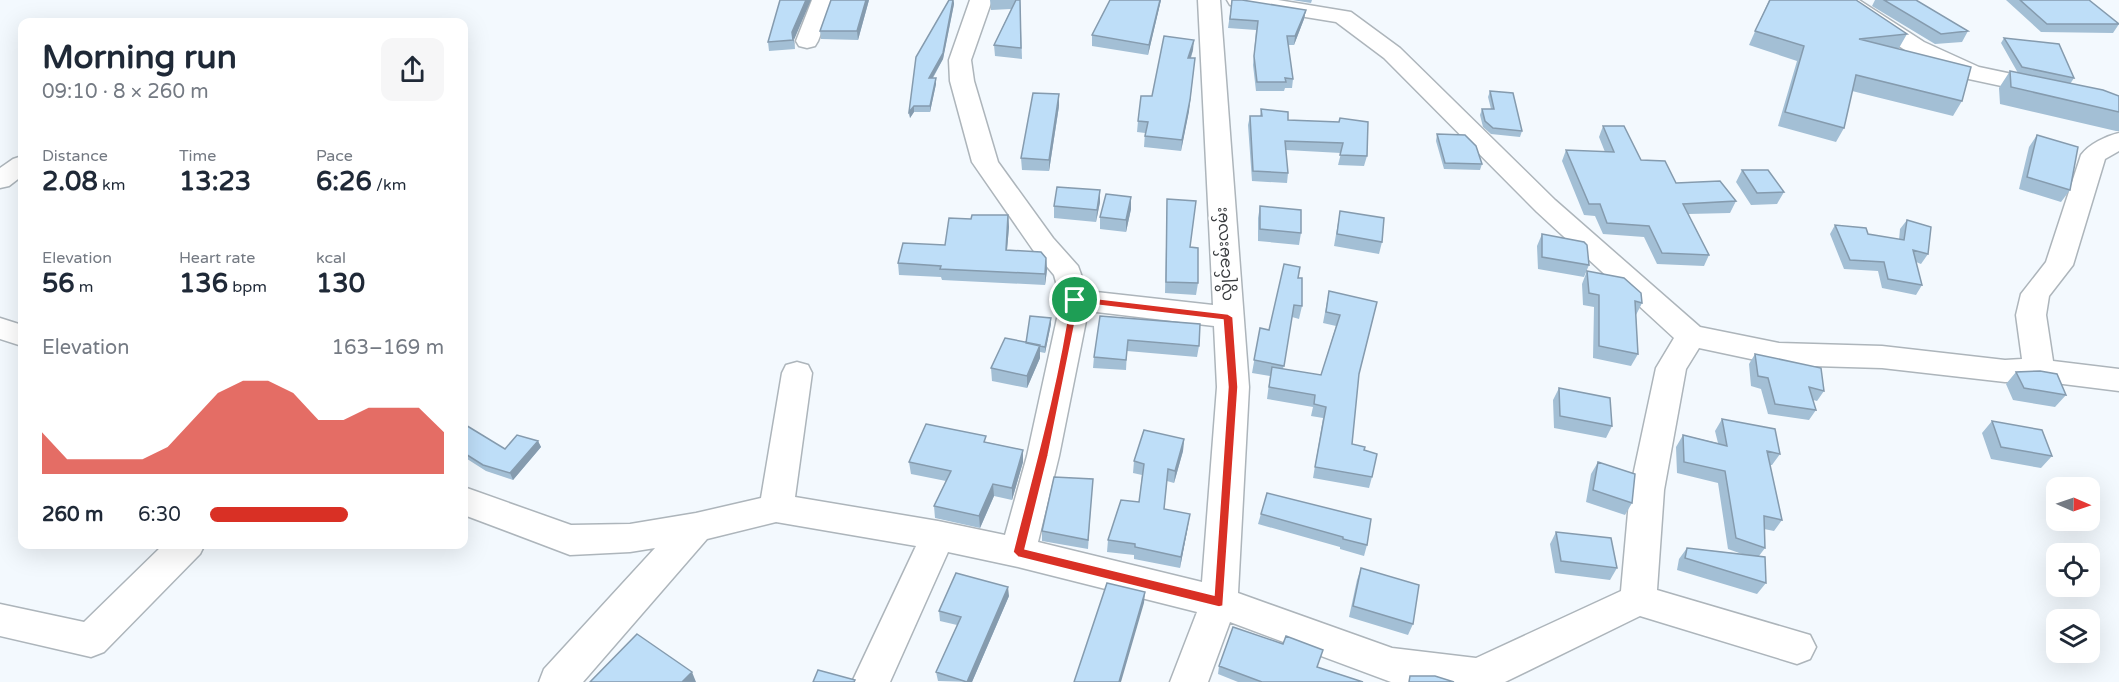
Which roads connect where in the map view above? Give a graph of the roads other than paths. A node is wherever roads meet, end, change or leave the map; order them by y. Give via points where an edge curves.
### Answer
1 (823, 0) edge
2 (981, 0) edge
3 (1209, 0) edge
4 (1238, 0) edge
5 (1845, 0) edge
6 (1351, 8) edge
7 (807, 41) dead end
8 (2119, 107) edge
9 (2119, 140) edge
10 (18, 167) edge
11 (0, 180) edge
12 (1075, 300) junction
13 (1228, 317) junction
14 (0, 328) edge
15 (18, 335) edge
16 (1691, 336) junction
17 (2039, 370) junction
18 (797, 373) dead end
19 (2119, 380) edge
20 (468, 502) edge
21 (776, 508) junction
22 (696, 527) junction
23 (938, 535) junction
24 (183, 549) edge
25 (1018, 552) junction
26 (1638, 600) junction
27 (1219, 602) junction
28 (0, 620) edge
29 (1797, 647) dead end
30 (1479, 679) edge
31 (558, 682) edge
32 (871, 682) edge
33 (1189, 682) edge

1 - 7 street
2 - 12 street via 960,60 962,81 985,162 1068,273
3 - 13 street, လွိုင်ခမ်းလမ်း
4 - 6 street
5 - 8 street via 1916,47 1971,73
6 - 16 street via 1546,206
9 - 17 street via 2094,155 2059,265 2035,294 2031,315
10 - 11 street
12 - 13 street
12 - 25 street via 1043,456
13 - 27 street, လွိုင်ခမ်းလမ်း via 1233,387
14 - 15 street
16 - 17 street via 1779,354 1882,357 2005,371
16 - 26 street via 1671,368 1647,490
17 - 19 street
18 - 21 street
20 - 22 street via 570,540 630,538
21 - 22 street
21 - 23 street
22 - 31 street
23 - 25 street
23 - 32 street
24 - 28 street via 91,640
25 - 27 street
26 - 29 street
26 - 30 street
27 - 30 street via 1392,665
27 - 33 street, လွိုင်ခမ်းလမ်း

